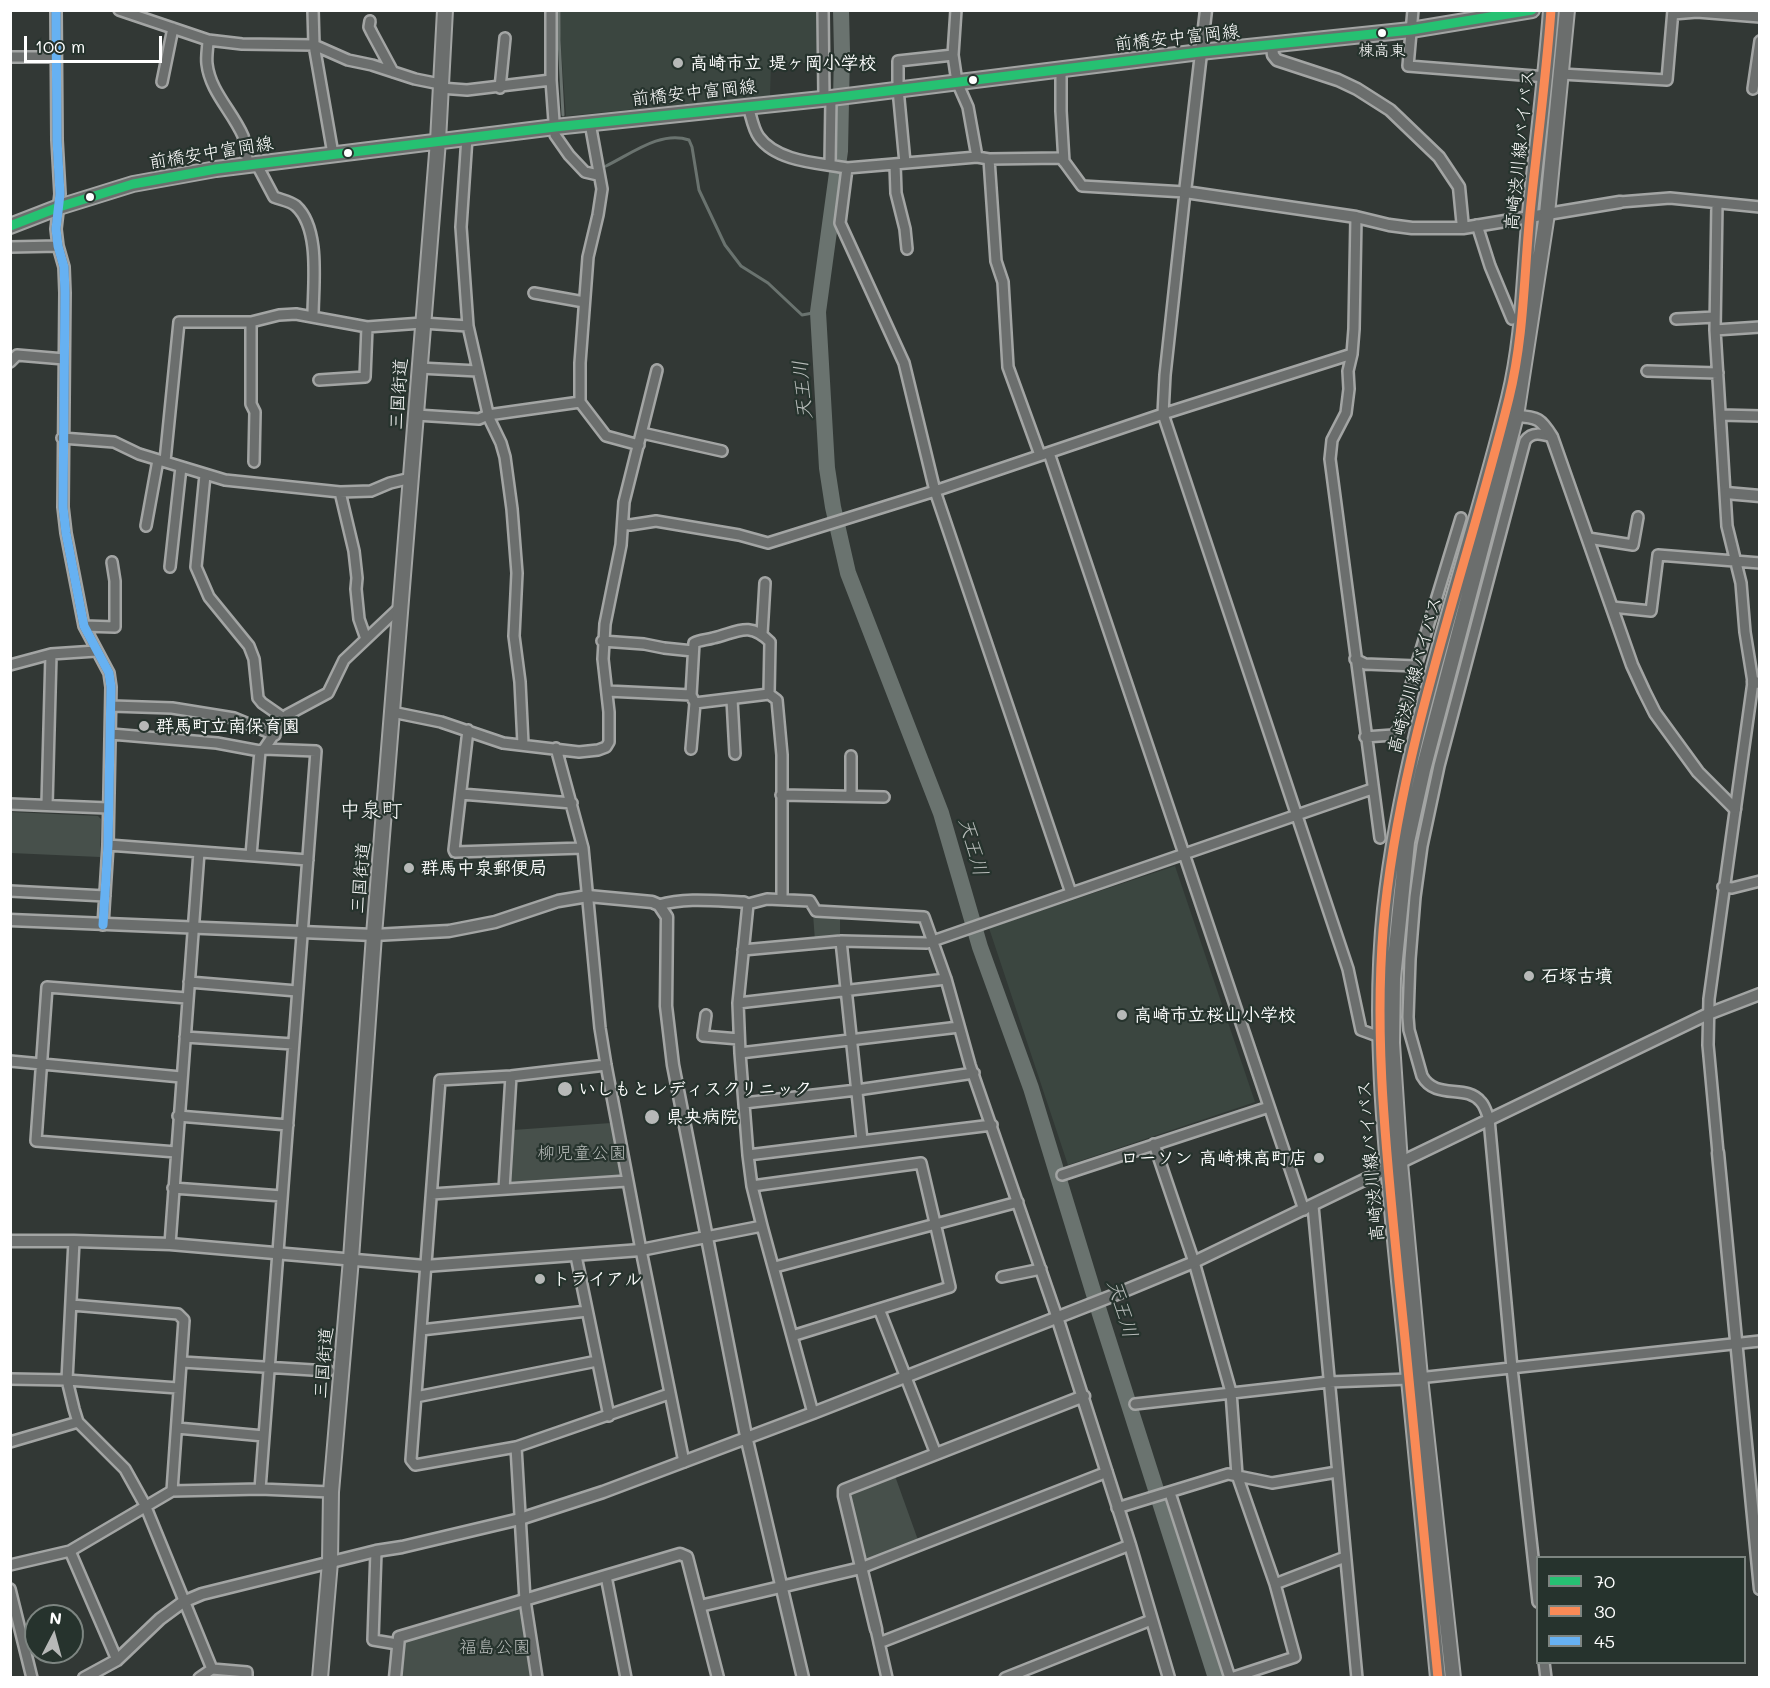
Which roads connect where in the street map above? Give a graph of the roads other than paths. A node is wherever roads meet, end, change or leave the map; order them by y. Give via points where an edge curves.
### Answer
1 (56, 10) edge
2 (120, 10) edge
3 (313, 10) edge
4 (445, 10) edge
5 (551, 10) edge
6 (823, 10) edge
7 (956, 10) edge
8 (1206, 10) edge
9 (1413, 10) edge
10 (1532, 10) edge
11 (1551, 10) edge
12 (1567, 10) edge
13 (1673, 12) edge
14 (1760, 18) edge
15 (370, 21) dead end
16 (173, 28) junction
17 (1411, 30) junction
18 (505, 38) dead end
19 (208, 40) junction
20 (1760, 41) edge
21 (314, 45) junction
22 (1272, 46) junction
23 (1200, 52) junction
24 (953, 55) junction
25 (10, 57) edge
26 (56, 57) junction
27 (1061, 69) junction
28 (393, 72) junction
29 (1561, 74) junction
30 (1546, 77) junction
31 (551, 80) junction
32 (162, 82) dead end
33 (957, 82) junction
34 (440, 86) junction
35 (500, 87) junction
36 (898, 89) junction
37 (1753, 89) dead end
38 (828, 98) junction
39 (748, 106) junction
40 (590, 123) junction
41 (555, 127) junction
42 (467, 137) junction
43 (438, 141) junction
44 (333, 154) junction
45 (977, 157) junction
46 (989, 159) junction
47 (1064, 162) junction
48 (252, 164) junction
49 (900, 164) junction
50 (830, 165) junction
51 (847, 168) junction
52 (598, 175) junction
53 (1185, 192) junction
54 (1620, 202) joint
55 (1717, 203) junction
56 (59, 207) junction
57 (1760, 207) edge
58 (1547, 214) junction
59 (1356, 217) junction
60 (1530, 217) junction
61 (1477, 225) junction
62 (10, 226) edge
63 (1463, 228) junction
64 (58, 246) junction
65 (10, 247) edge
66 (906, 249) dead end
67 (534, 292) dead end
68 (584, 302) junction
69 (313, 317) junction
70 (1714, 317) junction
71 (1512, 319) dead end
72 (1676, 319) dead end
73 (251, 322) junction
74 (422, 323) junction
75 (468, 326) junction
76 (367, 327) junction
77 (1760, 327) edge
78 (1714, 330) junction
79 (1352, 354) junction
80 (64, 359) junction
81 (10, 362) edge
82 (419, 368) junction
83 (657, 370) dead end
84 (478, 371) junction
85 (1647, 371) dead end
86 (1718, 373) junction
87 (319, 380) dead end
88 (580, 402) junction
89 (1163, 414) junction
90 (416, 415) junction
91 (488, 415) junction
92 (1721, 415) junction
93 (1516, 416) junction
94 (1760, 416) edge
95 (642, 433) junction
96 (1552, 437) junction
97 (62, 438) junction
98 (639, 445) junction
99 (722, 451) dead end
100 (1045, 454) junction
101 (162, 461) junction
102 (254, 462) dead end
103 (181, 467) junction
104 (205, 475) junction
105 (411, 478) junction
106 (935, 491) junction
107 (340, 492) junction
108 (1726, 493) junction
109 (1760, 496) edge
110 (1638, 517) dead end
111 (1461, 518) dead end
112 (624, 524) junction
113 (146, 526) dead end
114 (1588, 538) junction
115 (1736, 561) junction
116 (112, 562) dead end
117 (1760, 562) edge
118 (170, 567) dead end
119 (765, 583) dead end
120 (400, 607) junction
121 (1612, 607) junction
122 (84, 627) junction
123 (762, 633) junction
124 (366, 639) junction
125 (603, 641) junction
126 (96, 651) junction
127 (693, 651) junction
128 (51, 654) junction
129 (1355, 659) junction
130 (10, 665) edge
131 (1416, 666) junction
132 (1756, 682) edge
133 (607, 691) junction
134 (769, 694) junction
135 (693, 699) junction
136 (732, 699) junction
137 (112, 706) junction
138 (392, 712) junction
139 (285, 719) junction
140 (468, 730) junction
141 (111, 734) junction
142 (275, 735) junction
143 (1365, 737) junction
144 (523, 744) junction
145 (556, 748) junction
146 (691, 749) dead end
147 (262, 750) junction
148 (735, 754) dead end
149 (851, 756) dead end
150 (1372, 789) junction
151 (461, 794) junction
152 (781, 795) junction
153 (851, 796) junction
154 (884, 797) dead end
155 (572, 803) junction
156 (10, 804) edge
157 (47, 805) junction
158 (108, 808) junction
159 (1735, 809) junction
160 (1297, 816) junction
161 (1380, 838) dead end
162 (108, 845) junction
163 (583, 848) junction
164 (199, 852) junction
165 (1184, 853) junction
166 (251, 855) junction
167 (308, 860) junction
168 (1760, 880) edge
169 (1723, 887) junction
170 (10, 891) edge
171 (1071, 893) junction
172 (105, 896) junction
173 (588, 896) junction
174 (782, 899) junction
175 (748, 904) junction
176 (659, 905) junction
177 (10, 920) edge
178 (104, 925) junction
179 (194, 927) junction
180 (303, 931) junction
181 (374, 935) junction
182 (932, 940) junction
183 (841, 941) junction
184 (743, 950) junction
185 (946, 979) junction
186 (189, 982) junction
187 (297, 991) junction
188 (846, 991) junction
189 (1760, 994) edge
190 (187, 998) junction
191 (738, 1003) junction
192 (1708, 1014) junction
193 (706, 1015) dead end
194 (960, 1027) junction
195 (185, 1037) junction
196 (1380, 1037) junction
197 (739, 1039) junction
198 (851, 1040) junction
199 (293, 1044) junction
200 (740, 1053) junction
201 (10, 1061) edge
202 (40, 1064) junction
203 (606, 1065) junction
204 (974, 1073) junction
205 (511, 1076) junction
206 (182, 1077) junction
207 (857, 1090) junction
208 (744, 1103) junction
209 (1269, 1107) junction
210 (178, 1116) junction
211 (1489, 1119) junction
212 (288, 1125) junction
213 (992, 1125) junction
214 (862, 1140) junction
215 (1154, 1144) junction
216 (176, 1152) junction
217 (1718, 1153) joint
218 (748, 1155) junction
219 (1394, 1167) junction
220 (1062, 1175) dead end
221 (627, 1181) junction
222 (752, 1186) junction
223 (173, 1188) junction
224 (504, 1188) junction
225 (432, 1194) junction
226 (282, 1196) junction
227 (1018, 1202) junction
228 (1309, 1208) junction
229 (936, 1225) junction
230 (762, 1226) junction
231 (706, 1237) junction
232 (10, 1241) edge
233 (75, 1241) junction
234 (170, 1244) junction
235 (640, 1250) junction
236 (279, 1254) junction
237 (576, 1256) junction
238 (351, 1259) junction
239 (1194, 1262) junction
240 (425, 1266) junction
241 (775, 1268) junction
242 (1041, 1269) junction
243 (1002, 1277) dead end
244 (72, 1305) junction
245 (879, 1309) junction
246 (587, 1311) junction
247 (1057, 1317) junction
248 (421, 1330) junction
249 (792, 1336) junction
250 (1760, 1341) edge
251 (1736, 1343) junction
252 (597, 1361) junction
253 (182, 1362) junction
254 (269, 1367) junction
255 (1512, 1368) junction
256 (329, 1371) dead end
257 (904, 1377) junction
258 (1415, 1378) junction
259 (10, 1379) edge
260 (67, 1380) junction
261 (1329, 1382) junction
262 (178, 1388) junction
263 (1231, 1392) junction
264 (669, 1394) junction
265 (1083, 1396) junction
266 (416, 1397) junction
267 (1135, 1404) dead end
268 (813, 1413) junction
269 (609, 1416) junction
270 (78, 1422) junction
271 (177, 1428) junction
272 (264, 1436) junction
273 (746, 1436) junction
274 (10, 1442) edge
275 (516, 1447) junction
276 (936, 1454) junction
277 (684, 1462) junction
278 (1107, 1472) junction
279 (1337, 1472) junction
280 (1237, 1475) junction
281 (1754, 1478) edge
282 (260, 1489) junction
283 (172, 1491) junction
284 (331, 1492) junction
285 (1167, 1493) junction
286 (145, 1505) junction
287 (1118, 1508) junction
288 (520, 1519) junction
289 (1130, 1545) junction
290 (70, 1551) junction
291 (376, 1551) junction
292 (1345, 1557) junction
293 (330, 1562) junction
294 (10, 1565) edge
295 (861, 1568) junction
296 (606, 1576) junction
297 (1275, 1584) junction
298 (1536, 1584) edge
299 (781, 1587) junction
300 (10, 1589) edge
301 (1760, 1590) edge
302 (525, 1600) junction
303 (183, 1602) junction
304 (700, 1606) junction
305 (1151, 1620) junction
306 (876, 1629) joint
307 (879, 1643) junction
308 (397, 1644) junction
309 (117, 1660) junction
310 (212, 1669) junction
311 (32, 1677) edge
312 (84, 1677) edge
313 (199, 1677) edge
314 (247, 1677) edge
315 (320, 1677) edge
316 (395, 1677) edge
317 (537, 1677) edge
318 (626, 1677) edge
319 (718, 1677) edge
320 (803, 1677) edge
321 (887, 1677) edge
322 (1005, 1677) edge
323 (1169, 1677) edge
324 (1230, 1677) edge
325 (1357, 1677) edge
326 (1438, 1677) edge
327 (1453, 1677) edge

1 - 26 street
2 - 16 street
3 - 21 street
4 - 34 main road, 三国街道
5 - 31 street
6 - 38 street
7 - 24 street
8 - 23 street
9 - 17 street
10 - 17 main road, 前橋安中富岡線
11 - 30 main road, 高崎渋川線バイパス
12 - 29 main road, 高崎渋川線バイパス
13 - 14 street
13 - 29 street via 1666,80
15 - 28 street via 369,27
16 - 19 street
16 - 32 street
17 - 22 main road, 前橋安中富岡線
17 - 30 street via 1408,66
18 - 35 street
19 - 21 street
19 - 48 street via 207,62 216,91 244,138
20 - 37 street
21 - 28 street via 348,60
21 - 44 street
22 - 23 main road, 前橋安中富岡線
22 - 63 street via 1277,60 1338,80 1374,99 1426,144 1459,187
23 - 27 main road, 前橋安中富岡線
23 - 53 street
24 - 33 street
24 - 36 street via 898,60
25 - 26 street
26 - 56 street
27 - 33 main road, 前橋安中富岡線
27 - 47 street
28 - 34 street
29 - 58 main road, 高崎渋川線バイパス
30 - 60 main road, 高崎渋川線バイパス
31 - 35 street
31 - 41 street
33 - 36 main road, 前橋安中富岡線
33 - 45 street via 968,107
34 - 35 street via 467,90
34 - 43 main road, 三国街道
36 - 38 main road, 前橋安中富岡線
36 - 49 street
38 - 39 main road, 前橋安中富岡線
38 - 50 street
39 - 40 main road, 前橋安中富岡線
39 - 50 street via 759,138 769,146 786,156
40 - 41 main road, 前橋安中富岡線
40 - 52 street
41 - 42 main road, 前橋安中富岡線
41 - 52 street via 555,135 568,155 585,172
42 - 43 main road, 前橋安中富岡線
42 - 75 street via 461,227
43 - 44 main road, 前橋安中富岡線
43 - 74 main road, 三国街道
44 - 48 main road, 前橋安中富岡線
45 - 46 street
45 - 49 street
46 - 47 street via 1059,158
46 - 100 street via 1008,367
47 - 53 street via 1082,186
48 - 56 main road, 前橋安中富岡線 via 133,184
48 - 69 street via 274,197 294,204 311,231
49 - 51 street
49 - 66 street via 896,194
50 - 51 street
51 - 106 street via 840,223 904,363
52 - 68 street via 602,189 588,257
53 - 59 street
53 - 89 street
54 - 55 street via 1670,198
54 - 58 street
55 - 57 street
55 - 70 street
56 - 62 main road, 前橋安中富岡線
56 - 64 street
58 - 60 street
58 - 93 main road, 高崎渋川線バイパス
59 - 63 street via 1412,228
59 - 79 street
60 - 61 street
60 - 196 main road, 高崎渋川線バイパス via 1525,296 1510,393 1408,768 1394,838 1380,973
61 - 63 street
61 - 71 street
64 - 65 street
64 - 80 street via 64,267
67 - 68 street
68 - 88 street
69 - 73 street via 279,315
69 - 76 street
70 - 72 street
70 - 78 street
73 - 101 street via 179,322
73 - 102 street
74 - 75 street
74 - 76 street
74 - 82 main road, 三国街道
75 - 84 street
76 - 87 street via 365,377
77 - 78 street
78 - 86 street
79 - 89 street
79 - 129 street via 1346,413 1332,440 1330,459
80 - 81 street via 17,355
80 - 97 street
82 - 84 street
82 - 90 main road, 三国街道
83 - 95 street
84 - 91 street
85 - 86 street
86 - 92 street
88 - 91 street
88 - 98 street via 606,436
89 - 100 street
89 - 160 street
90 - 91 street via 479,419
90 - 105 main road, 三国街道
91 - 144 street via 505,458 512,509 517,573 514,636
92 - 94 street
92 - 108 street
93 - 96 street via 1542,421
93 - 219 main road, 高崎渋川線バイパス via 1407,842 1393,978
95 - 98 street
95 - 99 street
96 - 114 street
96 - 211 street via 1540,434 1525,441 1439,766 1415,897 1408,1017 1422,1076 1436,1089 1476,1098
97 - 101 street via 114,442
97 - 122 street via 66,533
98 - 112 street via 624,502
100 - 106 street
100 - 165 street
101 - 103 street
101 - 113 street
103 - 104 street
103 - 118 street
104 - 107 street
104 - 139 street via 196,567 209,597 249,646 258,698
105 - 107 street via 371,491
105 - 120 main road, 三国街道
106 - 112 street via 768,543 656,520
106 - 171 street
107 - 124 street via 354,551 358,619
108 - 109 street
108 - 115 street via 1727,526
110 - 114 street via 1633,545
111 - 131 street
112 - 125 street
114 - 121 street
115 - 117 street
115 - 121 street via 1658,555 1651,611
115 - 132 street
116 - 122 street via 115,627
119 - 123 street
120 - 124 street
120 - 138 main road, 三国街道
121 - 159 street via 1632,665 1655,713 1698,772
122 - 126 street
123 - 127 street via 729,632 694,643
123 - 134 street via 770,642
124 - 139 street via 344,660 328,693
125 - 127 street
125 - 133 street
126 - 128 street
126 - 137 street via 109,673
127 - 135 street
128 - 130 street
128 - 157 street
129 - 131 street via 1365,664
129 - 143 street
131 - 143 street via 1397,733
132 - 159 street
133 - 135 street
133 - 145 street via 606,747 579,752
134 - 136 street
134 - 152 street via 777,700
135 - 136 street
135 - 146 street
136 - 148 street
137 - 141 street
137 - 142 street via 172,708 234,718
138 - 140 street
138 - 181 main road, 三国街道
139 - 142 street
140 - 144 street via 503,743
140 - 151 street
141 - 147 street
141 - 158 street
142 - 147 street
143 - 150 street
144 - 145 street
145 - 155 street
147 - 166 street
147 - 167 street via 316,751
149 - 153 street
150 - 160 street
150 - 161 street
151 - 155 street
151 - 163 street via 455,852
152 - 153 street
152 - 174 street
153 - 154 street
155 - 163 street
156 - 157 street
157 - 158 street
158 - 162 street
159 - 169 street
160 - 165 street
160 - 196 street via 1348,969 1361,1030
162 - 164 street
162 - 172 street
163 - 173 street
164 - 166 street
164 - 179 street
165 - 171 street
165 - 209 street
166 - 167 street
167 - 180 street
168 - 169 street
169 - 192 street
170 - 172 street
171 - 182 street
172 - 178 street
173 - 176 street
173 - 181 street via 449,931
173 - 203 street
174 - 175 street
174 - 182 street via 810,901 816,911 924,917
175 - 176 street via 697,900
175 - 184 street
176 - 231 street via 667,917 666,1006 673,1065
177 - 178 street
178 - 179 street
179 - 180 street
179 - 186 street
180 - 181 street
180 - 187 street
181 - 238 main road, 三国街道
182 - 183 street
182 - 185 street
183 - 184 street
183 - 188 street
184 - 191 street
185 - 188 street
185 - 194 street
186 - 187 street
186 - 190 street
187 - 199 street
188 - 191 street
188 - 198 street
189 - 192 street
190 - 195 street
190 - 202 street via 47,987
191 - 197 street
192 - 211 street
192 - 217 street
193 - 197 street via 704,1036
194 - 198 street
194 - 204 street
195 - 199 street
195 - 206 street
196 - 219 main road, 高崎渋川線バイパス
197 - 200 street
198 - 200 street
198 - 207 street
199 - 212 street
200 - 208 street
201 - 202 street
202 - 206 street
202 - 216 street via 36,1140
203 - 205 street
203 - 221 street
204 - 207 street
204 - 213 street
205 - 224 street
205 - 225 street via 440,1080
206 - 210 street
207 - 208 street
207 - 214 street
208 - 218 street
209 - 215 street
209 - 228 street
210 - 212 street
210 - 216 street
211 - 219 street
211 - 255 street
212 - 226 street
213 - 214 street
213 - 227 street
214 - 218 street
215 - 220 street
215 - 239 street
216 - 223 street
217 - 251 street
218 - 222 street
219 - 228 street
219 - 258 main road, 高崎渋川線バイパス
221 - 224 street
221 - 235 street
222 - 229 street via 921,1163
222 - 230 street
223 - 226 street
223 - 234 street
224 - 225 street
225 - 240 street
226 - 236 street
227 - 229 street
227 - 242 street
228 - 239 street
228 - 261 street
229 - 241 street
229 - 245 street via 950,1287
230 - 231 street
230 - 241 street
231 - 235 street
231 - 273 street
232 - 233 street
233 - 234 street
233 - 244 street
234 - 236 street
235 - 237 street
235 - 264 street
236 - 238 street
236 - 254 street
237 - 240 street
237 - 246 street
238 - 240 street
238 - 284 main road, 三国街道
239 - 247 street
239 - 263 street
240 - 248 street
241 - 249 street
242 - 243 street
242 - 247 street
244 - 253 street via 178,1314 184,1320
244 - 260 street
245 - 249 street
245 - 257 street
246 - 248 street
246 - 252 street
247 - 257 street
247 - 265 street
248 - 266 street
249 - 268 street
250 - 251 street
251 - 255 street
251 - 281 street
252 - 266 street
252 - 269 street
253 - 254 street
253 - 262 street
254 - 256 street
254 - 272 street
255 - 258 street
255 - 298 street
257 - 268 street
257 - 276 street
258 - 261 street
258 - 326 main road, 高崎渋川線バイパス
258 - 327 main road, 高崎渋川線バイパス
259 - 260 street
260 - 262 street
260 - 270 street
261 - 263 street
261 - 279 street
262 - 271 street
263 - 267 street
263 - 280 street
264 - 269 street
264 - 277 street
265 - 276 street
265 - 278 street
266 - 275 street via 411,1460 415,1465
268 - 273 street
269 - 275 street
270 - 274 street
270 - 286 street via 125,1469
271 - 272 street
271 - 283 street
272 - 282 street
273 - 277 street
273 - 299 street
275 - 288 street
276 - 295 street via 844,1490
277 - 288 street
278 - 287 street
278 - 295 street
279 - 280 street via 1272,1483
279 - 292 street
280 - 285 street via 1228,1474
280 - 297 street
281 - 301 street
282 - 283 street
282 - 284 street
283 - 286 street
284 - 293 main road, 三国街道
285 - 287 street
285 - 324 street
286 - 290 street
286 - 303 street
287 - 289 street
288 - 291 street
288 - 302 street
289 - 305 street
289 - 307 street
290 - 294 street
290 - 309 street
291 - 293 street
291 - 308 street via 373,1640
292 - 297 street
292 - 325 street
293 - 303 street via 211,1591
293 - 315 main road, 三国街道
295 - 299 street
295 - 306 street
296 - 302 street
296 - 304 street via 684,1554
296 - 318 street
297 - 324 street via 1295,1657
299 - 304 street
299 - 320 street
300 - 311 street
302 - 308 street via 399,1637
302 - 317 street
303 - 309 street
303 - 310 street
304 - 319 street
305 - 322 street
305 - 323 street
306 - 307 street
307 - 321 street
308 - 316 street
309 - 312 street
310 - 313 street
310 - 314 street via 247,1672

